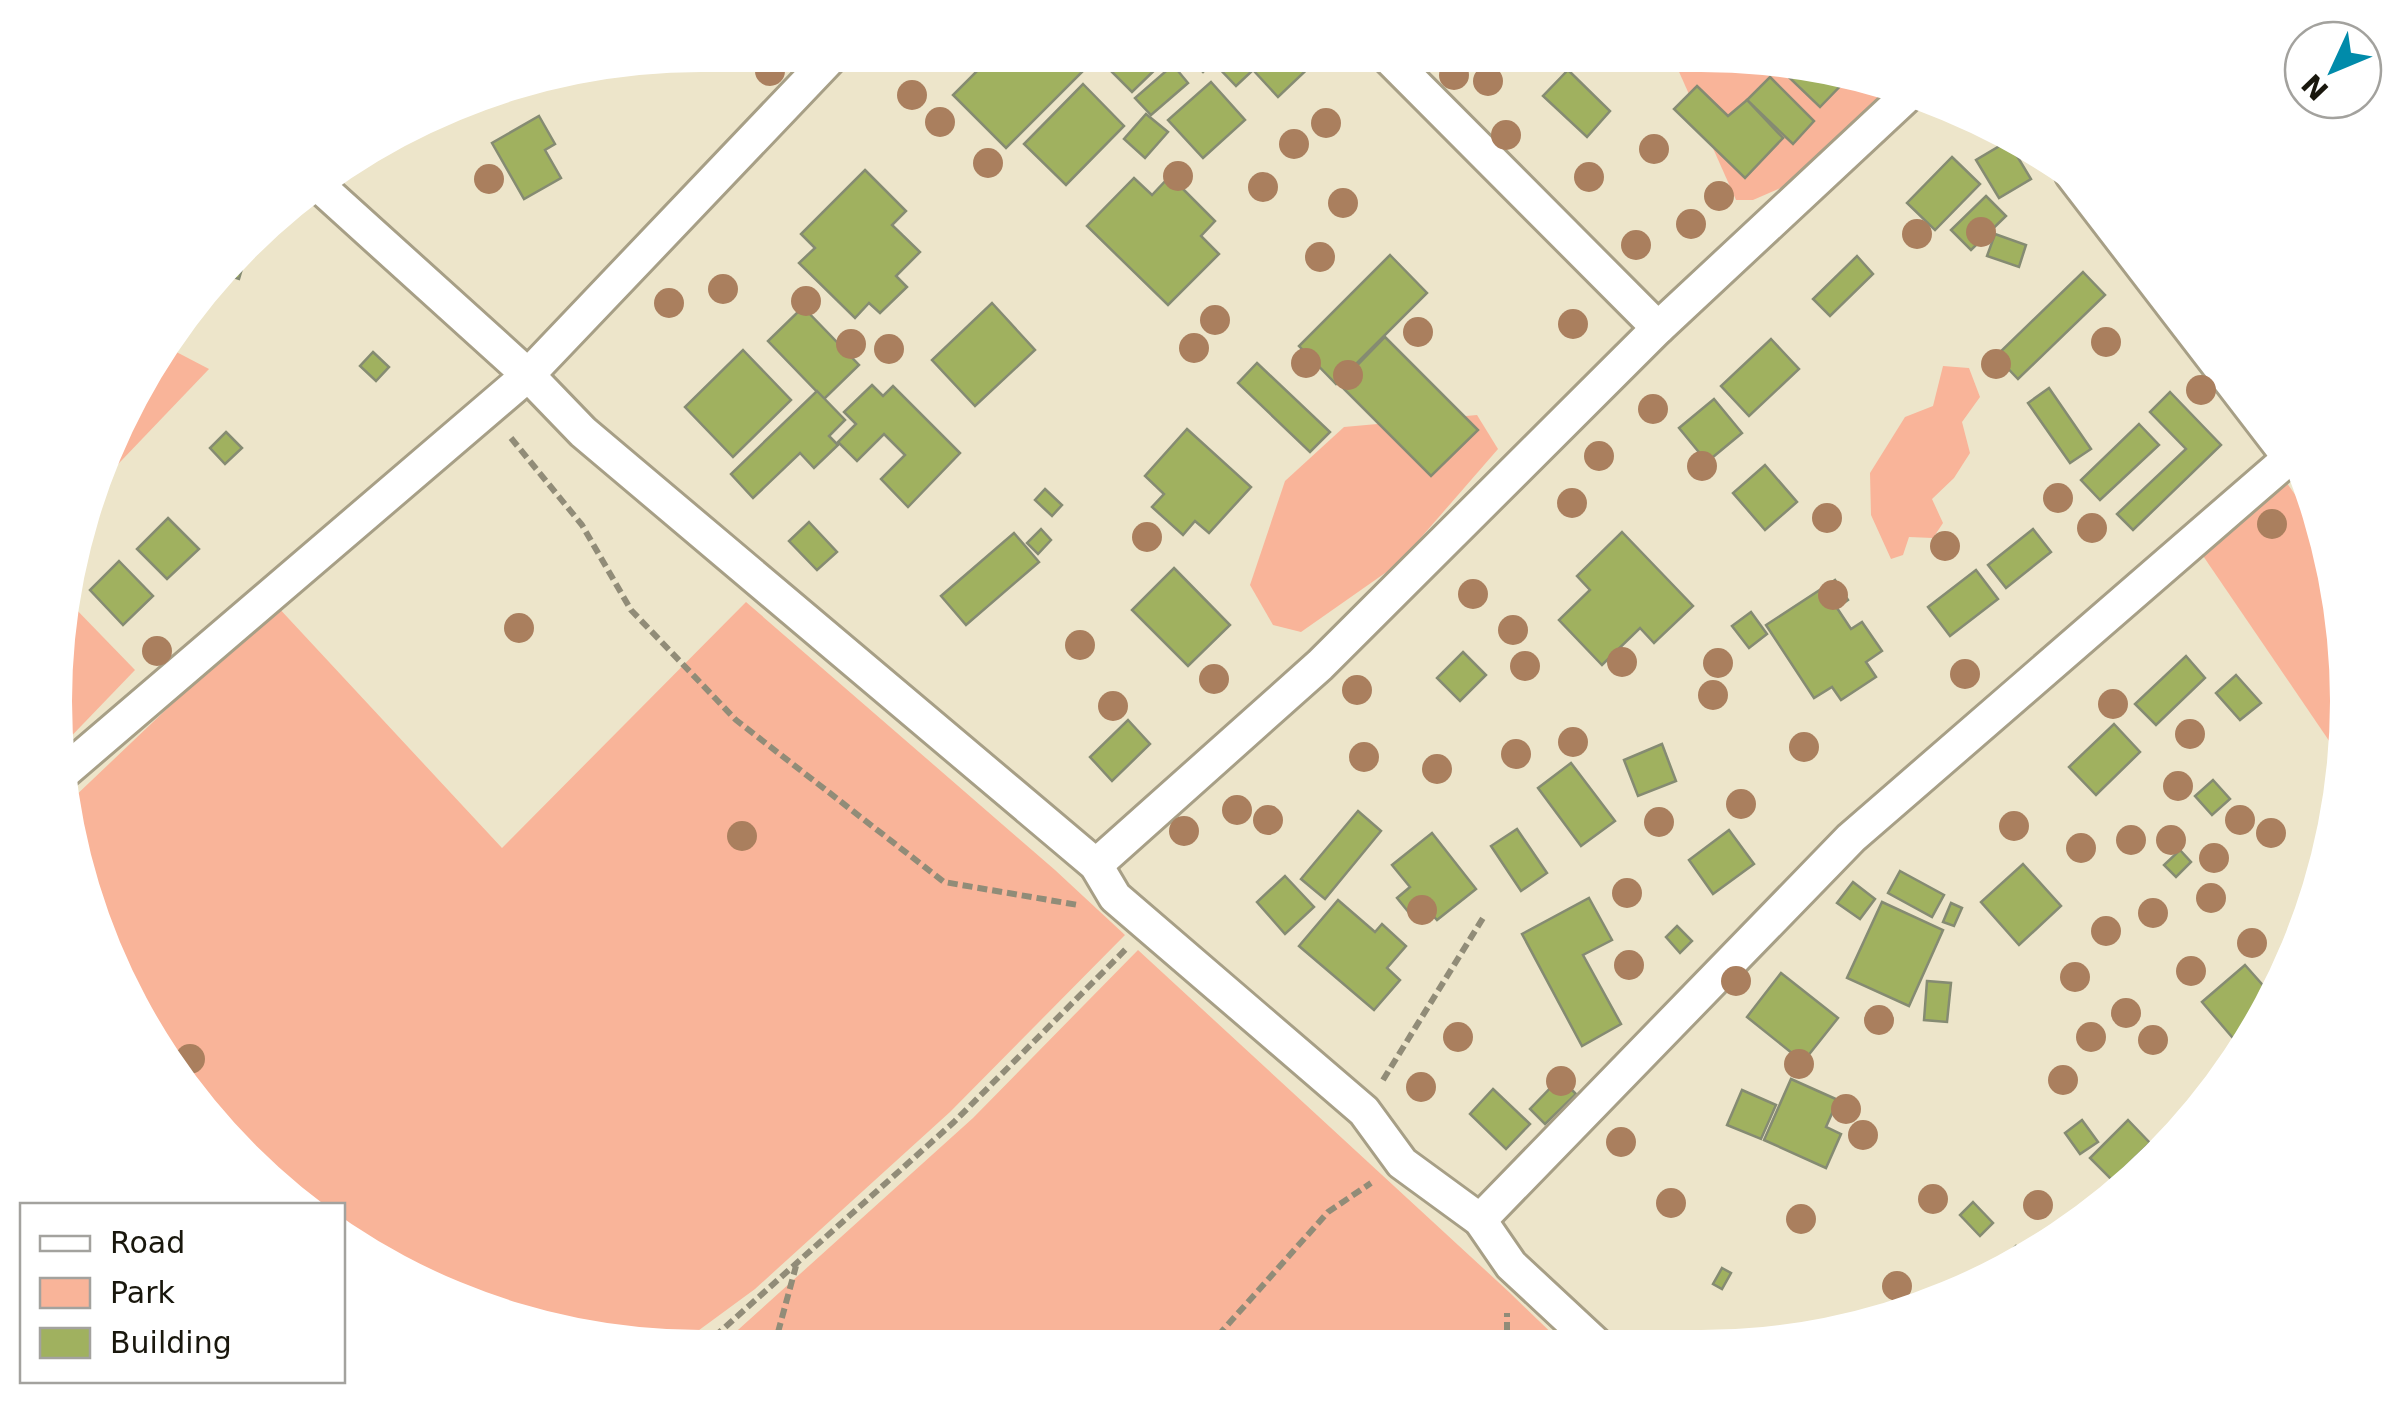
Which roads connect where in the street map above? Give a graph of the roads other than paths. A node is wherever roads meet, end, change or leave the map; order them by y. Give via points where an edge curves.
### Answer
1 (816, 72) edge
2 (1404, 72) edge
3 (1898, 104) edge
4 (329, 195) edge
5 (2109, 223) edge
6 (1658, 328) junction
7 (528, 375) junction
8 (2271, 434) edge
9 (2284, 463) edge
10 (76, 762) edge
11 (1096, 865) junction
12 (1480, 1220) junction
13 (1582, 1330) edge

1 - 7 street
2 - 6 street
3 - 6 street
4 - 7 street
5 - 8 street
6 - 11 street via 1320,665
7 - 10 street
7 - 11 street via 584,432
9 - 12 street via 1851,838
11 - 12 street via 1114,897 1364,1111 1402,1164
12 - 13 street via 1511,1264

